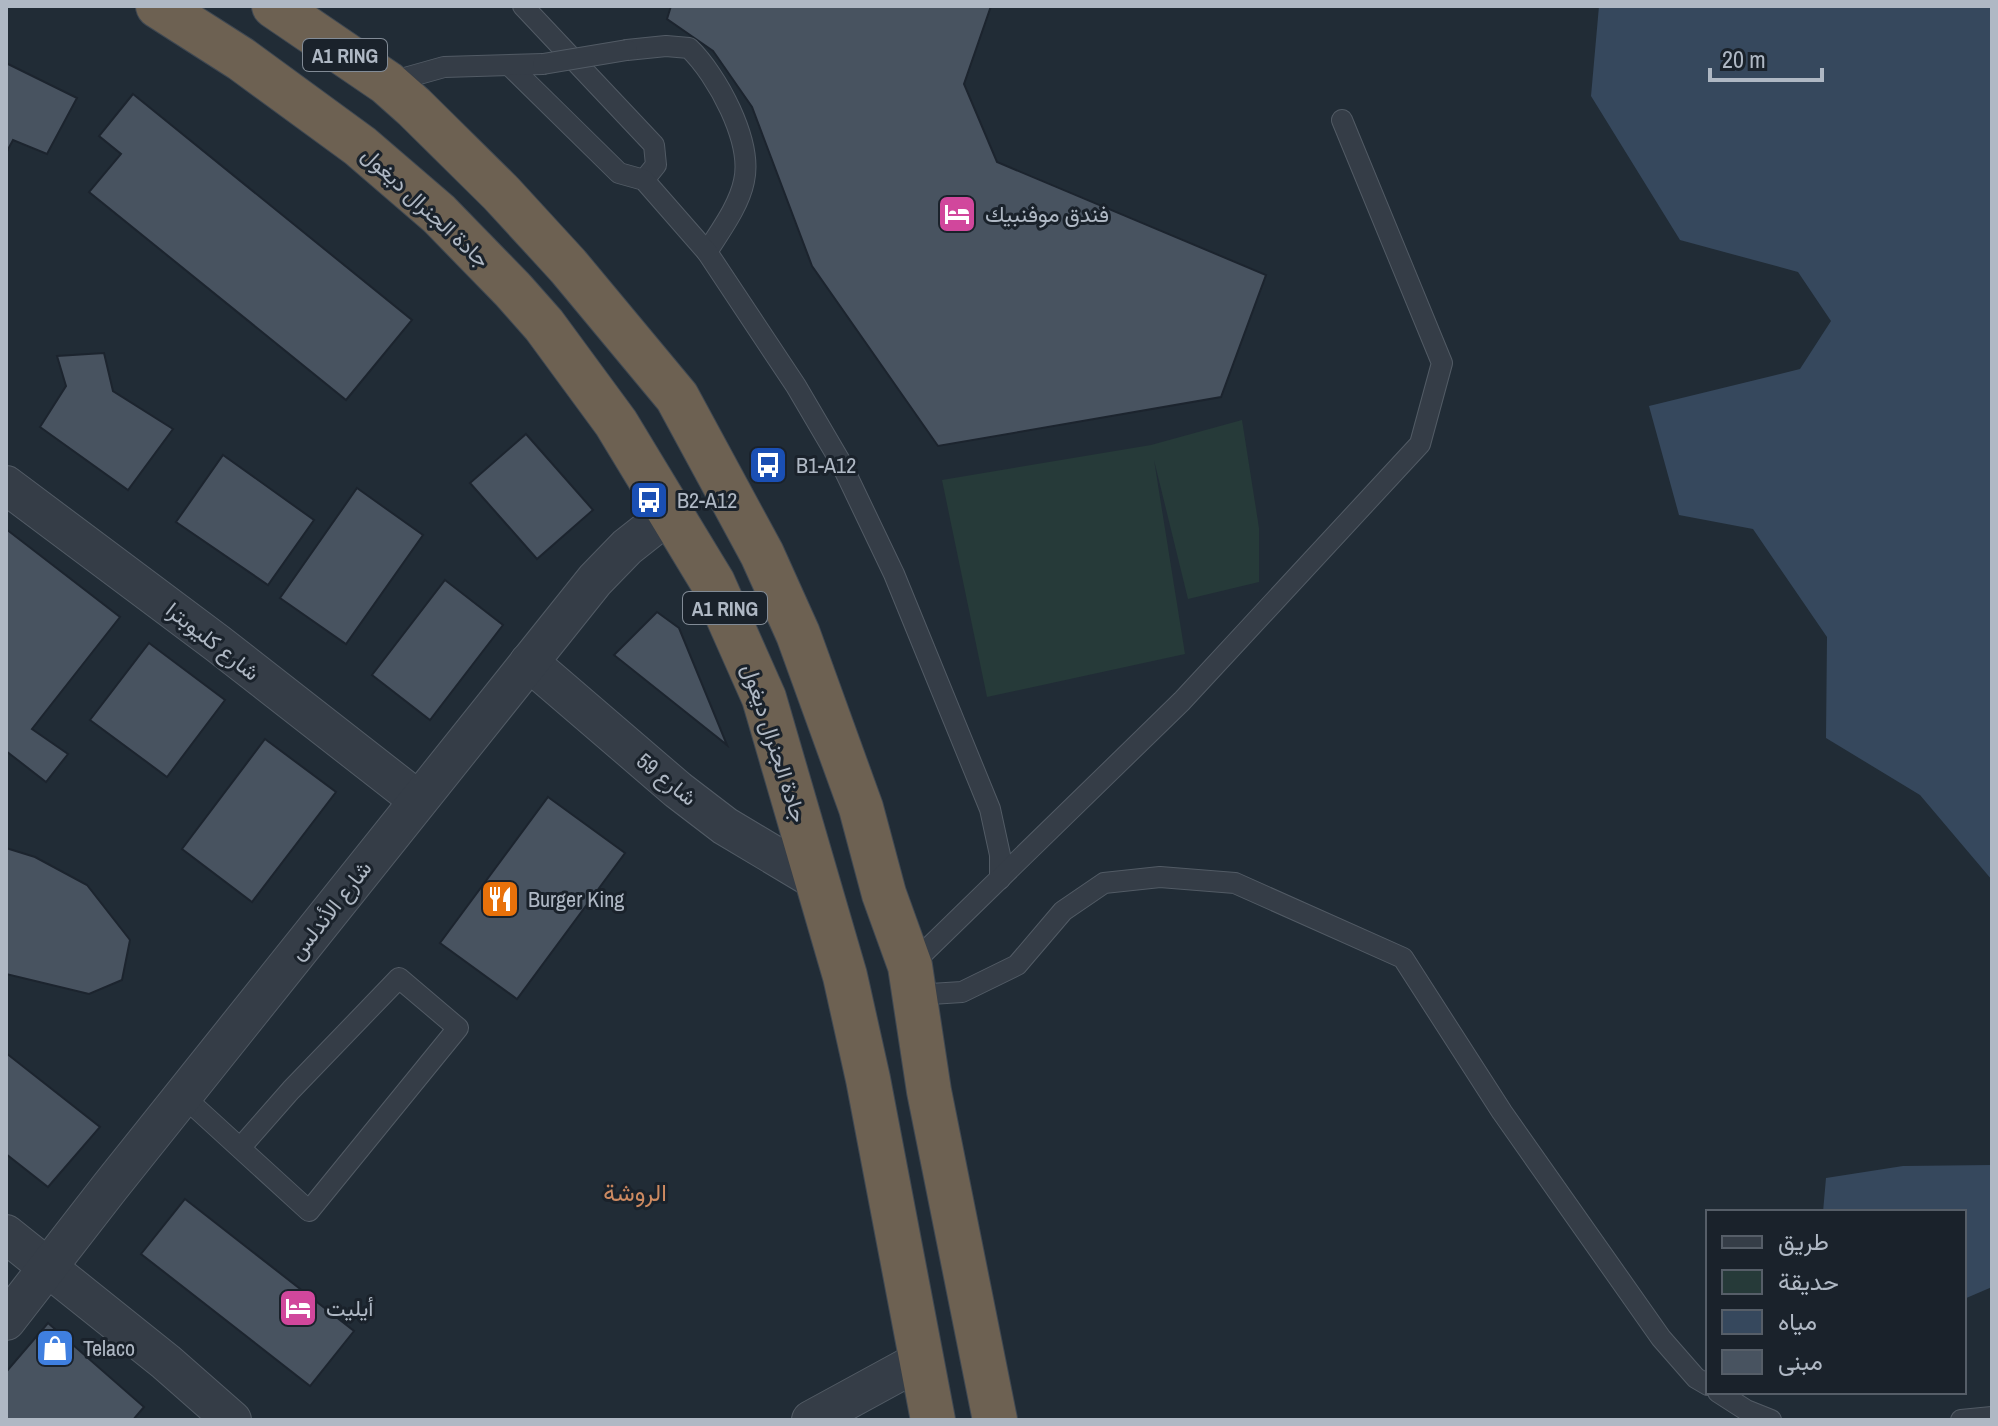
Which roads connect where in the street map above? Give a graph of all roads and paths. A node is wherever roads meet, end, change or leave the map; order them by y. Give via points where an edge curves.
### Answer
1 (158, 6) edge
2 (274, 6) edge
3 (523, 6) edge
4 (510, 66) junction
5 (387, 83) junction
6 (1342, 120) dead end
7 (644, 180) junction
8 (707, 252) junction
9 (6, 485) edge
10 (670, 513) junction
11 (529, 662) junction
12 (418, 800) junction
13 (1000, 879) junction
14 (817, 881) junction
15 (912, 981) junction
16 (183, 1096) junction
17 (240, 1148) junction
18 (6, 1234) edge
19 (47, 1267) junction
20 (6, 1321) edge
21 (921, 1360) junction
22 (1706, 1384) edge
23 (1721, 1394) edge
24 (1992, 1417) edge
25 (232, 1420) edge
26 (811, 1420) edge
27 (933, 1420) edge
28 (995, 1420) edge
29 (1771, 1420) edge
30 (1961, 1420) edge

1 - 10 highway, جادة الجنرال ديغول / A1 RING via 348,137 439,214 544,325 616,423
2 - 5 highway, A1 RING
3 - 7 lane via 654,145 656,165
4 - 5 lane via 444,67
4 - 7 lane via 619,173
4 - 8 lane, bridge via 666,46 689,48 724,98 746,160 744,183
5 - 15 highway, A1 RING via 501,193 677,397 762,554 798,634 861,808
6 - 13 lane via 1442,363 1420,444 1182,701
7 - 8 lane
8 - 13 lane via 811,411 894,574 990,809
9 - 12 street, شارع كليوبترا
10 - 11 street, شارع الأندلس via 595,580
10 - 14 highway, جادة الجنرال ديغول / A1 RING via 713,583 764,698
11 - 12 street, شارع الأندلس
11 - 14 street, شارع 59 via 725,826
12 - 16 street, شارع الأندلس
13 - 15 lane
14 - 21 highway, جادة الجنرال ديغول / A1 RING via 865,1064
15 - 22 lane via 962,992 1017,965 1063,911 1104,883 1160,877 1235,883 1403,958 1502,1112 1652,1326
15 - 28 highway, A1 RING
16 - 17 lane
16 - 19 street, شارع الأندلس
17 - 17 lane via 309,1211 458,1028 399,978
18 - 19 street
19 - 20 street, شارع الأندلس
19 - 25 street
21 - 26 street
21 - 27 highway, جادة الجنرال ديغول / A1 RING
23 - 29 lane
24 - 30 lane

